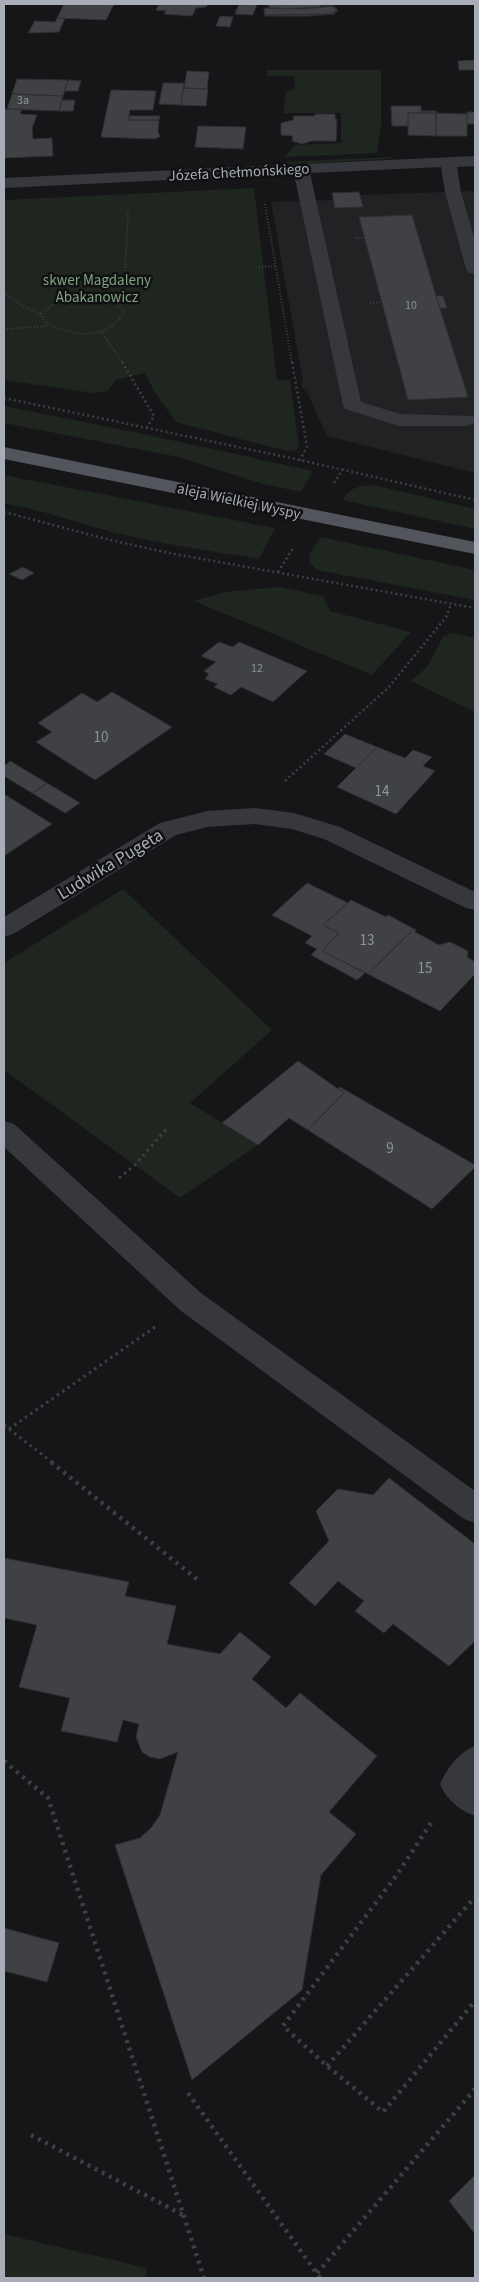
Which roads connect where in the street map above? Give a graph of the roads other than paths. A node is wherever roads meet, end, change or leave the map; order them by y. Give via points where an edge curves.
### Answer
1 (475, 162) edge
2 (448, 163) junction
3 (301, 170) junction
4 (4, 183) edge
5 (475, 269) edge
6 (475, 404) edge
7 (466, 420) junction
8 (475, 437) edge
9 (4, 453) edge
10 (475, 548) edge
11 (475, 902) edge
12 (4, 928) edge
13 (4, 1131) edge
14 (475, 1509) edge

1 - 2 street, Józefa Chełmońskiego
2 - 3 street, Józefa Chełmońskiego
2 - 5 street
3 - 4 street, Józefa Chełmońskiego
3 - 7 street via 352,405 399,420
6 - 7 street via 463,407
7 - 8 street
9 - 10 main road, aleja Wielkiej Wyspy
11 - 12 street, Ludwika Pugeta via 332,833 294,821 255,816 207,818 168,828
13 - 14 street via 191,1302

